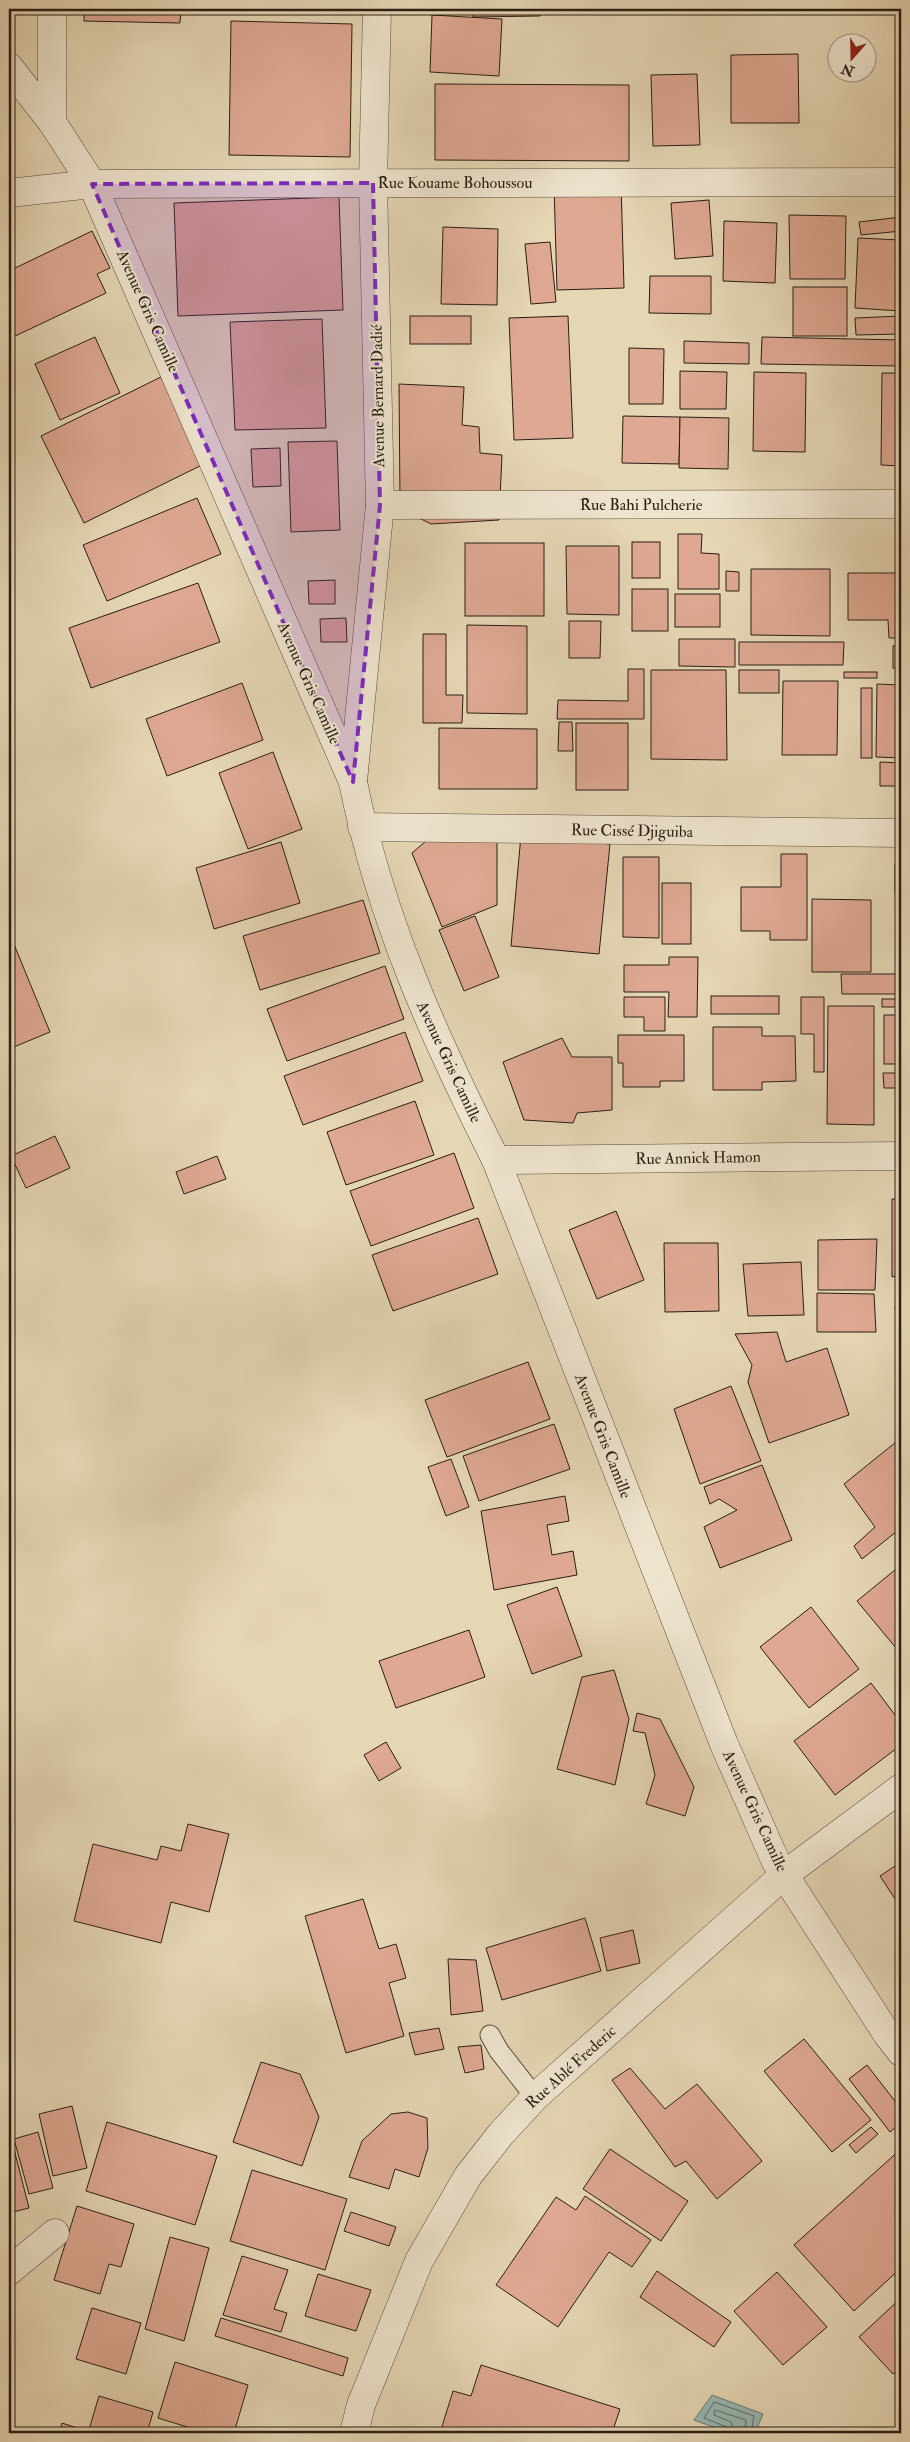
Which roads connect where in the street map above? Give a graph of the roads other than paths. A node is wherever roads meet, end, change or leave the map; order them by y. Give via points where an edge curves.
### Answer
1 (52, 9) edge
2 (377, 9) edge
3 (9, 67) edge
4 (52, 122) junction
5 (901, 182) edge
6 (373, 183) junction
7 (92, 184) junction
8 (9, 193) edge
9 (901, 504) edge
10 (380, 505) junction
11 (353, 782) junction
12 (362, 828) junction
13 (901, 833) edge
14 (901, 1156) edge
15 (496, 1160) junction
16 (901, 1788) edge
17 (784, 1875) junction
18 (490, 2036) dead end
19 (901, 2052) edge
20 (535, 2097) junction
21 (55, 2233) dead end
22 (9, 2271) edge
23 (354, 2433) edge

1 - 4 street
2 - 6 street, Avenue Bernard Dadié
3 - 4 street, Avenue Gris Camille
4 - 7 street, Avenue Gris Camille
5 - 6 street, Rue Kouame Bohoussou
6 - 7 street, Rue Kouame Bohoussou
6 - 10 street, Avenue Bernard Dadié
7 - 8 street, Rue Kouame Bohoussou
7 - 11 street, Avenue Gris Camille
9 - 10 street, Rue Bahi Pulcherie
10 - 11 street, Avenue Bernard Dadié
11 - 12 street, Avenue Gris Camille
12 - 13 street, Rue Cissé Djiguiba
12 - 15 street, Avenue Gris Camille via 386,908 418,995
14 - 15 street, Rue Annick Hamon
15 - 17 street, Avenue Gris Camille via 724,1744
16 - 17 street, Rue Ablé Frederic
17 - 19 street, Avenue Gris Camille
17 - 20 street, Rue Ablé Frederic
18 - 20 lane
20 - 23 street, Rue Ablé Frederic via 468,2176 418,2262 368,2388
21 - 22 street

